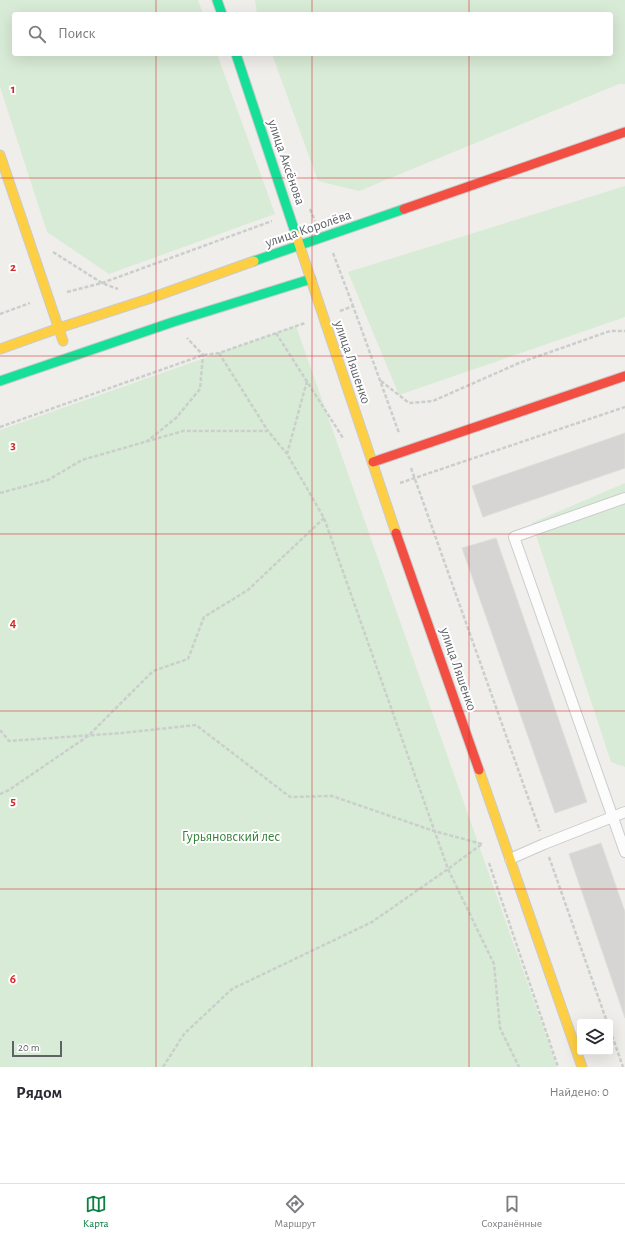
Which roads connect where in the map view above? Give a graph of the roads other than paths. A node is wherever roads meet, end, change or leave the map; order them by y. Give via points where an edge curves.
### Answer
1 (217, 0) edge
2 (221, 12) edge
3 (237, 56) edge
4 (625, 132) edge
5 (0, 155) edge
6 (299, 245) junction
7 (311, 279) junction
8 (59, 328) junction
9 (0, 349) edge
10 (68, 357) junction
11 (625, 376) edge
12 (0, 381) edge
13 (373, 462) junction
14 (625, 498) edge
15 (625, 812) edge
16 (613, 817) junction
17 (625, 852) edge
18 (510, 859) junction
19 (582, 1067) edge

1 - 2 main road
3 - 6 main road, улица Аксёнова
4 - 6 main road, улица Королёва
5 - 8 main road
6 - 7 main road, улица Аксёнова
6 - 8 main road, улица Королёва
7 - 10 main road
7 - 13 main road, улица Ляшенко
8 - 9 main road, улица Королёва
8 - 10 main road
10 - 12 main road
11 - 13 main road
13 - 18 main road, улица Ляшенко
14 - 16 lane via 514,537
15 - 16 lane
16 - 17 lane
16 - 18 lane
18 - 19 main road, улица Ляшенко

